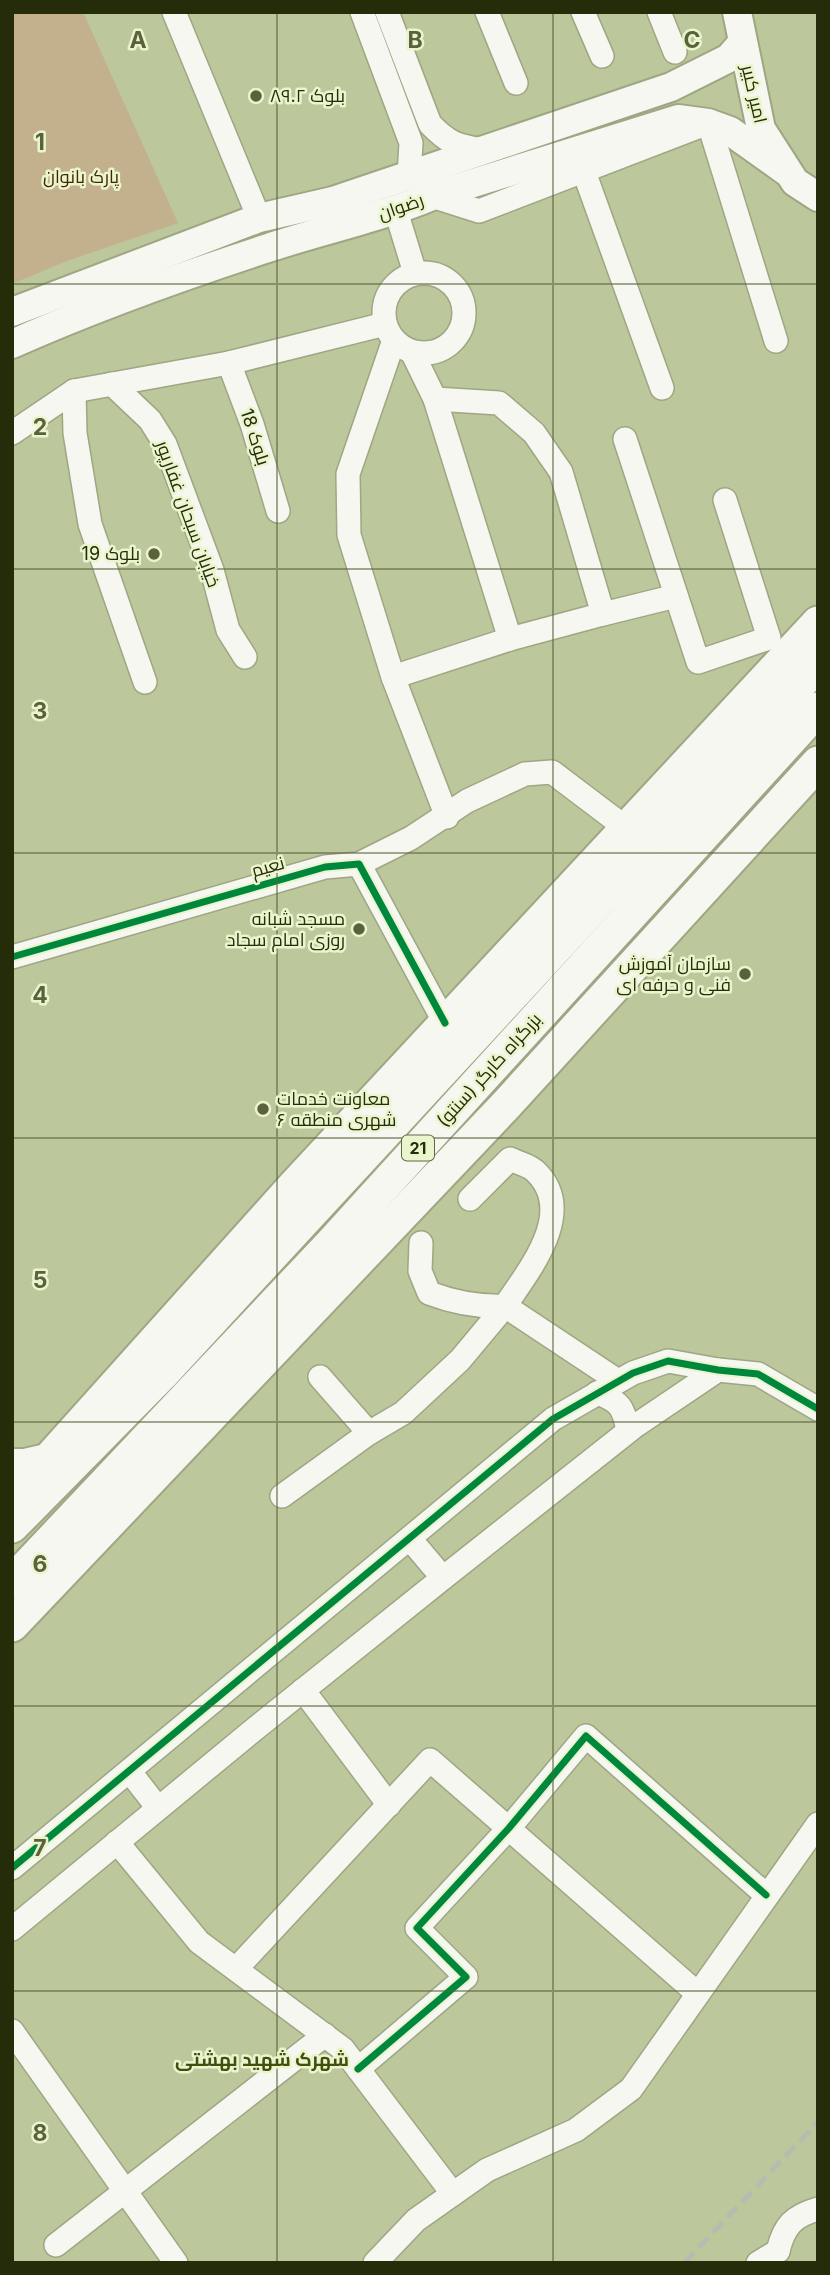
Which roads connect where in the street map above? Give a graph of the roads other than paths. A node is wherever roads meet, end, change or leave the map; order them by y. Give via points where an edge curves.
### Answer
1 (174, 12) edge
2 (362, 12) edge
3 (387, 12) edge
4 (487, 12) edge
5 (583, 12) edge
6 (659, 12) edge
7 (737, 12) edge
8 (742, 43) junction
9 (675, 52) dead end
10 (603, 56) dead end
11 (516, 83) dead end
12 (671, 87) junction
13 (678, 119) junction
14 (709, 124) junction
15 (482, 149) junction
16 (583, 169) junction
17 (786, 171) junction
18 (409, 176) junction
19 (432, 196) junction
20 (818, 197) edge
21 (396, 211) junction
22 (259, 218) junction
23 (415, 273) junction
24 (12, 312) edge
25 (397, 339) junction
26 (776, 341) dead end
27 (12, 344) edge
28 (229, 363) junction
29 (112, 384) junction
30 (662, 387) dead end
31 (74, 391) junction
32 (435, 399) junction
33 (12, 433) edge
34 (625, 439) dead end
35 (725, 500) dead end
36 (278, 511) dead end
37 (676, 596) junction
38 (603, 614) junction
39 (818, 622) edge
40 (510, 639) junction
41 (246, 657) dead end
42 (818, 664) edge
43 (393, 677) junction
44 (145, 682) dead end
45 (818, 709) edge
46 (818, 763) edge
47 (447, 817) junction
48 (626, 828) junction
49 (359, 864) junction
50 (12, 957) edge
51 (445, 1023) junction
52 (470, 1199) dead end
53 (421, 1243) dead end
54 (505, 1306) junction
55 (718, 1370) junction
56 (320, 1377) dead end
57 (618, 1381) junction
58 (597, 1393) junction
59 (818, 1409) edge
60 (628, 1431) junction
61 (369, 1433) junction
62 (51, 1457) junction
63 (12, 1463) edge
64 (12, 1494) edge
65 (282, 1496) dead end
66 (12, 1526) edge
67 (410, 1539) junction
68 (443, 1578) junction
69 (12, 1582) edge
70 (12, 1625) edge
71 (303, 1690) junction
72 (130, 1772) junction
73 (389, 1805) junction
74 (159, 1808) junction
75 (818, 1824) edge
76 (509, 1828) junction
77 (117, 1842) junction
78 (12, 1868) edge
79 (766, 1895) junction
80 (12, 1929) edge
81 (236, 1969) junction
82 (698, 1994) junction
83 (12, 2031) edge
84 (325, 2035) junction
85 (358, 2069) junction
86 (124, 2190) junction
87 (453, 2194) junction
88 (816, 2208) edge
89 (56, 2245) dead end
90 (785, 2257) edge
91 (176, 2263) edge
92 (375, 2263) edge
93 (758, 2263) edge

1 - 22 street
2 - 18 street via 411,143
3 - 15 street via 430,124 460,147
4 - 11 street
5 - 10 street
6 - 9 street
7 - 8 main road, امیر کبیر
8 - 12 main road, رضوان via 729,58
8 - 17 main road, امیر کبیر via 761,129
12 - 13 main road via 689,100
12 - 15 main road, رضوان
13 - 14 main road, رضوان
13 - 19 main road, رضوان
14 - 16 street
14 - 17 main road, رضوان via 730,131
14 - 26 street
15 - 18 main road, رضوان
16 - 19 street via 479,211
16 - 30 street
17 - 20 main road, امیر کبیر via 795,183
18 - 22 main road, رضوان
19 - 21 main road, رضوان
21 - 23 street
21 - 27 main road, رضوان via 268,247
22 - 24 main road, رضوان
23 - 25 street via 396,283 384,302
23 - 25 street via 440,275 458,291 465,314 457,338 436,352
25 - 28 street
25 - 32 street
25 - 43 street via 348,474 348,535
28 - 29 street
28 - 36 street, بلوک 18
29 - 31 street
29 - 41 street, خیابان سبحان غفارپور via 150,420 165,444 212,570 228,630
31 - 33 street
31 - 44 street via 75,433 90,524
32 - 38 street via 499,403 534,433 561,472
32 - 40 street
34 - 37 street
35 - 37 street via 769,638 698,662
37 - 38 street
38 - 40 street
39 - 48 highway
40 - 43 street
42 - 66 highway, بزرگراه کارگر (سنتو) / 21 via 162,1374
43 - 47 street
45 - 69 highway, بزرگراه کارگر (سنتو) / 21 via 331,1244
46 - 70 highway via 506,1105
47 - 48 street via 467,801 525,774 552,772
47 - 49 street
48 - 51 highway
49 - 50 street, نعیم via 325,867
49 - 51 street
51 - 62 highway
52 - 54 street via 510,1159 534,1170 550,1191 550,1226 540,1252
53 - 54 street via 420,1271 429,1293 452,1302
54 - 57 street
54 - 61 street via 460,1360 403,1413
55 - 57 street via 668,1361
55 - 59 street via 758,1374
55 - 60 street
56 - 61 street
57 - 58 street
58 - 60 street via 625,1411
58 - 67 street via 553,1419
60 - 68 street
61 - 65 street
62 - 63 main road
62 - 64 highway
67 - 68 street
67 - 72 street
68 - 71 street
71 - 73 street
71 - 74 street
72 - 74 street
72 - 78 street
73 - 76 street via 430,1760
73 - 81 street
74 - 77 street
75 - 79 street
76 - 79 street via 586,1736
76 - 82 street
76 - 85 street via 417,1928 466,1977
77 - 80 street
77 - 81 street via 199,1942
79 - 82 street
81 - 84 street
82 - 87 street via 631,2090 576,2130 487,2170
83 - 86 street
84 - 85 street
84 - 86 street
85 - 87 street
86 - 89 street
86 - 91 street
87 - 92 street via 416,2220
88 - 90 street via 790,2222 781,2236
90 - 93 street

